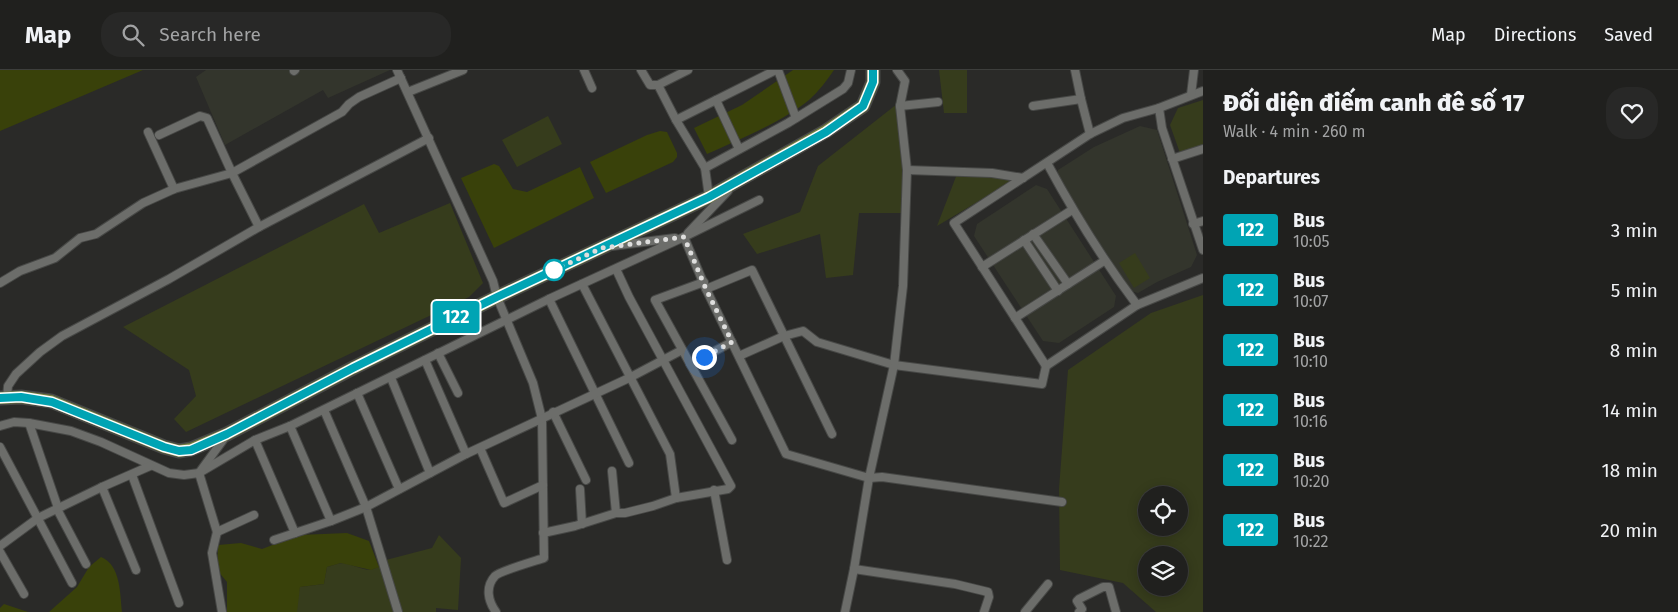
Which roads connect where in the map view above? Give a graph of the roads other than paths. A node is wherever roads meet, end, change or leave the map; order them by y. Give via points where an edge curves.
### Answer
1 (463, 70) edge
2 (584, 70) edge
3 (642, 70) edge
4 (777, 70) edge
5 (851, 70) edge
6 (873, 70) edge
7 (897, 70) edge
8 (905, 70) edge
9 (1075, 70) edge
10 (1194, 70) edge
11 (685, 71) edge
12 (398, 72) edge
13 (905, 80) junction
14 (658, 85) junction
15 (592, 88) dead end
16 (1203, 91) edge
17 (408, 92) junction
18 (1191, 95) junction
19 (1081, 99) junction
20 (716, 100) junction
21 (938, 102) dead end
22 (900, 106) junction
23 (1033, 106) dead end
24 (1159, 108) junction
25 (796, 118) junction
26 (676, 120) junction
27 (148, 132) dead end
28 (1090, 134) junction
29 (159, 135) dead end
30 (429, 138) junction
31 (739, 149) junction
32 (1203, 149) edge
33 (1172, 159) junction
34 (1047, 163) junction
35 (705, 168) junction
36 (907, 170) junction
37 (232, 173) junction
38 (1023, 178) junction
39 (736, 182) junction
40 (174, 189) junction
41 (709, 197) junction
42 (759, 200) dead end
43 (1072, 210) junction
44 (1203, 221) edge
45 (1193, 224) junction
46 (259, 227) junction
47 (1034, 234) junction
48 (684, 237) junction
49 (1024, 240) junction
50 (602, 248) junction
51 (1203, 250) edge
52 (1104, 260) junction
53 (982, 267) junction
54 (616, 269) junction
55 (1203, 278) edge
56 (0, 283) edge
57 (582, 284) junction
58 (1068, 284) junction
59 (705, 285) junction
60 (1058, 291) junction
61 (497, 297) junction
62 (549, 299) junction
63 (1137, 305) junction
64 (1015, 318) junction
65 (506, 321) junction
66 (784, 336) junction
67 (732, 342) junction
68 (682, 350) junction
69 (438, 353) junction
70 (739, 356) junction
71 (425, 360) junction
72 (662, 360) junction
73 (690, 364) junction
74 (894, 365) junction
75 (1046, 366) junction
76 (391, 378) junction
77 (629, 378) junction
78 (357, 393) junction
79 (458, 393) dead end
80 (596, 393) junction
81 (4, 398) edge
82 (324, 410) junction
83 (553, 412) junction
84 (542, 419) junction
85 (30, 423) junction
86 (0, 426) edge
87 (290, 426) junction
88 (227, 434) junction
89 (832, 434) dead end
90 (255, 440) junction
91 (732, 440) dead end
92 (0, 447) edge
93 (480, 448) junction
94 (466, 454) junction
95 (629, 463) dead end
96 (150, 466) junction
97 (612, 472) dead end
98 (199, 473) junction
99 (430, 473) junction
100 (132, 474) junction
101 (869, 478) junction
102 (586, 480) dead end
103 (543, 485) junction
104 (102, 487) junction
105 (398, 489) junction
106 (580, 489) dead end
107 (714, 490) junction
108 (676, 498) junction
109 (1062, 502) dead end
110 (366, 506) junction
111 (58, 508) junction
112 (616, 513) junction
113 (254, 514) dead end
114 (38, 518) junction
115 (331, 521) junction
116 (582, 524) junction
117 (217, 532) junction
118 (295, 533) junction
119 (543, 533) junction
120 (274, 540) dead end
121 (0, 546) edge
122 (0, 552) edge
123 (727, 560) dead end
124 (86, 564) dead end
125 (854, 569) junction
126 (136, 570) dead end
127 (72, 583) dead end
128 (1048, 584) dead end
129 (24, 594) dead end
130 (179, 603) dead end
131 (222, 612) edge
132 (398, 612) edge
133 (496, 612) edge
134 (844, 612) edge
135 (984, 612) edge
136 (1025, 612) edge
137 (1080, 612) edge
138 (1116, 612) edge

1 - 17 street
2 - 15 street
3 - 14 street via 650,85
4 - 20 street
4 - 25 street
5 - 25 street via 843,89
6 - 39 main road via 873,82 863,106 826,132
7 - 13 street
8 - 13 street
9 - 19 street
10 - 18 street
11 - 14 street
12 - 17 street
12 - 37 street via 342,112
13 - 22 street
14 - 26 street
16 - 18 street
17 - 30 street
18 - 24 street
19 - 23 street
19 - 28 street
20 - 26 street
20 - 31 street
21 - 22 street
22 - 36 street
24 - 28 street via 1123,118
24 - 33 street
25 - 31 street
26 - 35 street
27 - 40 street
28 - 34 street
29 - 37 street via 200,116 207,118
30 - 46 street
30 - 61 street via 493,281
31 - 35 street
32 - 33 street
33 - 45 street
34 - 38 street
34 - 43 street
35 - 41 street
36 - 38 street via 992,173
36 - 74 street via 903,286
37 - 40 street
37 - 46 street
38 - 53 street via 954,223
39 - 41 main road
39 - 48 street
40 - 56 street via 143,203 96,234 80,238 55,258 20,271
41 - 50 main road
42 - 48 street
43 - 47 street
43 - 52 street
44 - 45 street
45 - 51 street
46 - 81 street via 62,336 16,374
47 - 49 street
47 - 58 street
48 - 50 street
48 - 54 street
48 - 59 street
49 - 53 street
49 - 60 street
50 - 61 main road
52 - 58 street
52 - 63 street
53 - 64 street
54 - 57 street
54 - 72 street
55 - 63 street
57 - 62 street
57 - 77 street
58 - 60 street
59 - 66 street via 752,270
59 - 67 street
59 - 68 street via 655,300
60 - 64 street
61 - 65 street
61 - 88 main road
62 - 65 street
62 - 80 street
63 - 75 street
64 - 75 street
65 - 69 street
65 - 84 street via 533,383
66 - 70 street
66 - 74 street via 803,331 817,342
66 - 89 street
67 - 70 street
67 - 73 street
68 - 72 street
68 - 73 street
69 - 71 street
69 - 79 street
70 - 101 street via 786,454
71 - 76 street
71 - 94 street
72 - 77 street
72 - 107 street via 731,485 728,489
73 - 91 street
74 - 75 street via 1042,384
74 - 101 street
76 - 78 street
76 - 99 street
77 - 80 street
77 - 108 street via 670,454
78 - 82 street
78 - 105 street
80 - 83 street
80 - 95 street
81 - 88 main road via 52,402 175,450 191,450
82 - 87 street
82 - 110 street
83 - 84 street
83 - 102 street
84 - 93 street
84 - 103 street
85 - 86 street via 14,422
85 - 96 street via 71,431
85 - 111 street
87 - 90 street
87 - 115 street
88 - 98 street
90 - 98 street
90 - 118 street
92 - 114 street
93 - 94 street
93 - 103 street via 504,503
94 - 99 street
96 - 98 street via 169,474
96 - 100 street
97 - 112 street
98 - 117 street
99 - 105 street
100 - 104 street
100 - 130 street
101 - 109 street via 882,476
101 - 125 street
103 - 119 street
104 - 111 street
104 - 126 street
105 - 110 street
106 - 116 street
107 - 108 street
107 - 123 street
108 - 112 street
110 - 115 street
110 - 132 street
111 - 114 street
111 - 124 street
112 - 116 street
113 - 117 street
114 - 121 street
114 - 127 street
115 - 118 street
116 - 119 street
117 - 131 street via 212,553
118 - 120 street
119 - 133 street via 544,558 496,575 492,581 488,588 490,605
122 - 129 street
125 - 134 street
125 - 135 street via 988,592
128 - 136 street
137 - 138 street via 1079,599 1109,587

